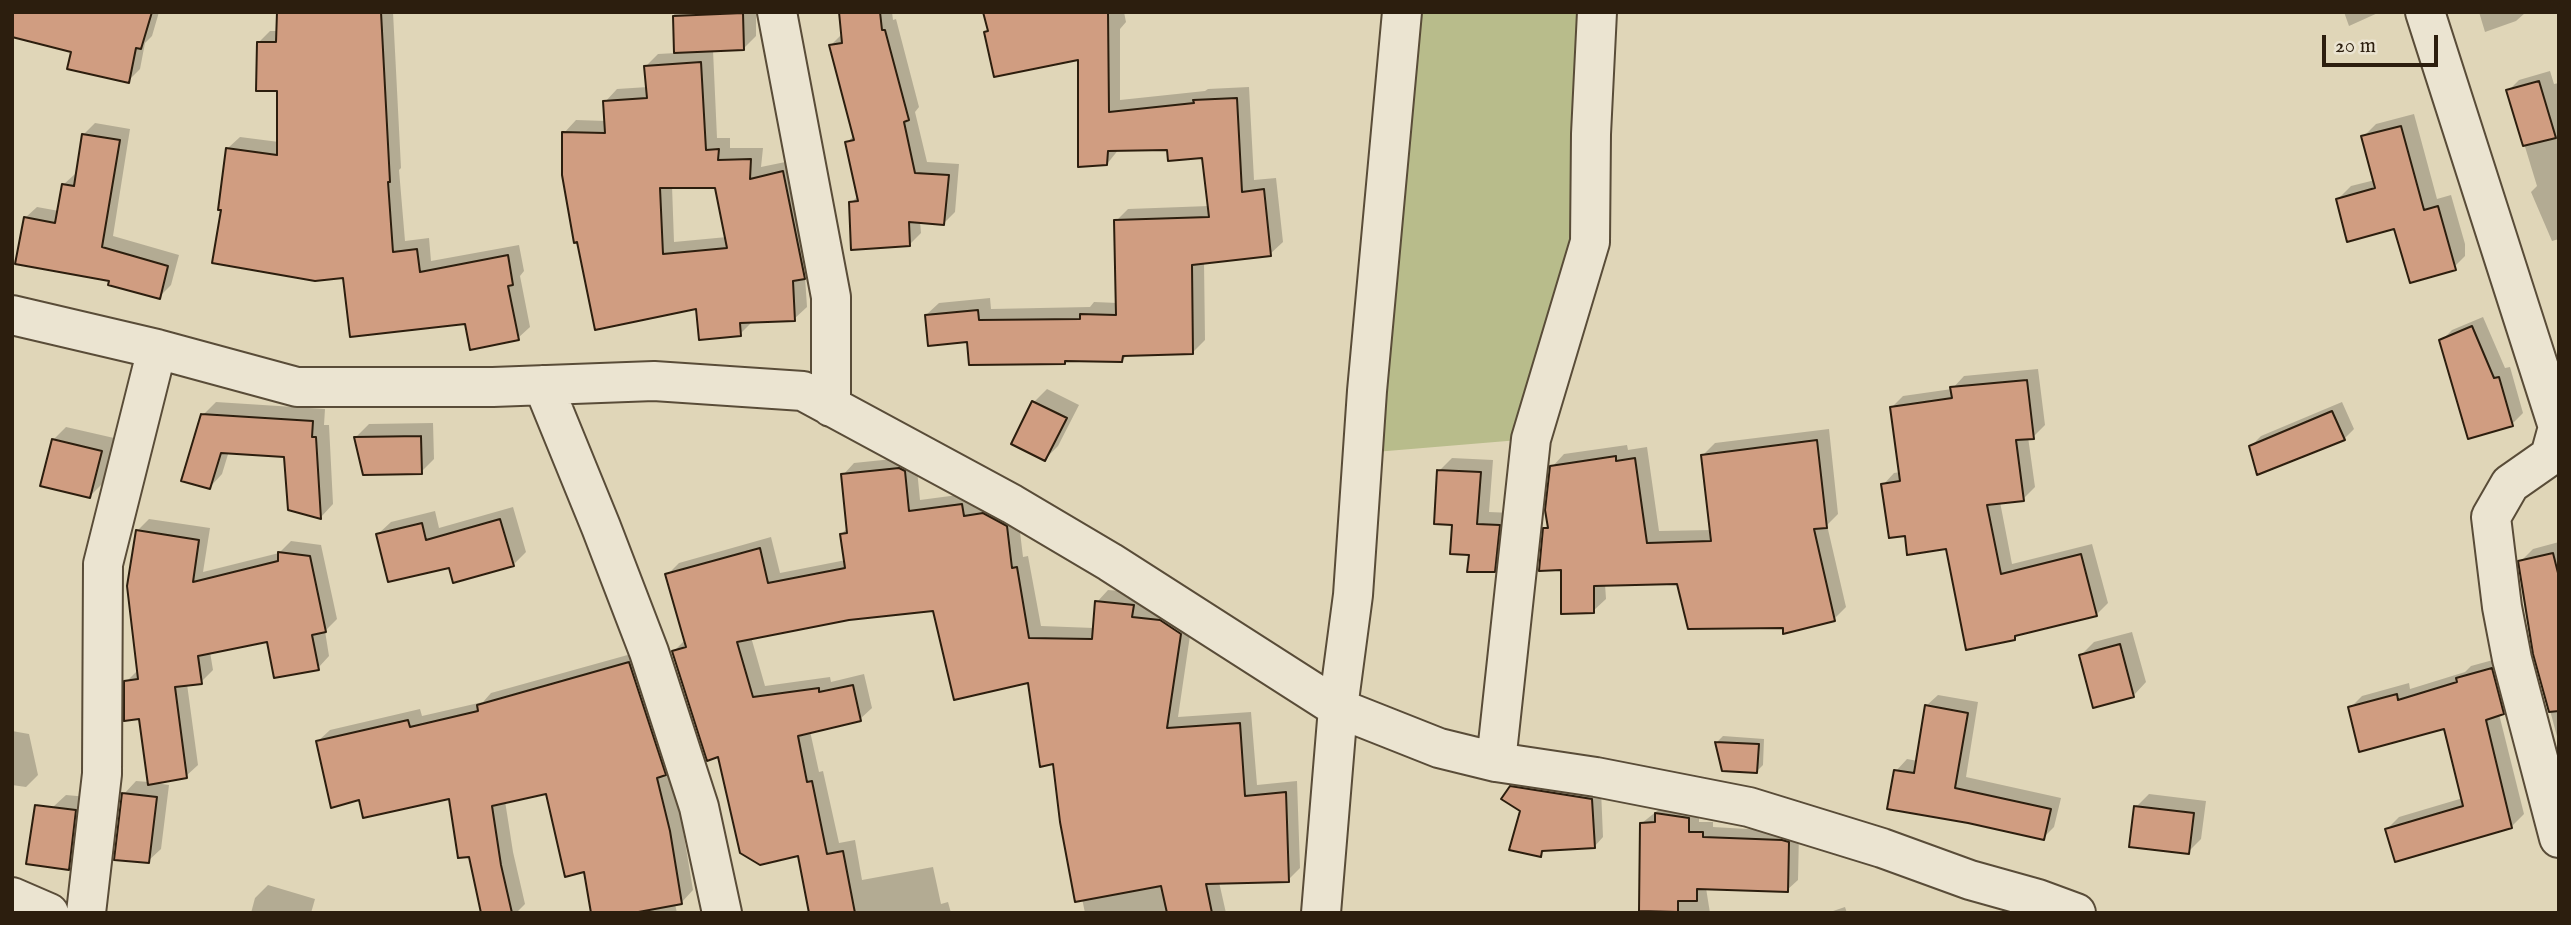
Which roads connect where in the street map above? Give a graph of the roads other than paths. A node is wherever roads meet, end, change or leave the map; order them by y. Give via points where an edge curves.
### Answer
1 (777, 12) edge
2 (1402, 12) edge
3 (1597, 12) edge
4 (2425, 12) edge
5 (12, 315) edge
6 (157, 349) junction
7 (543, 385) junction
8 (831, 407) junction
9 (1338, 708) junction
10 (1496, 762) junction
11 (2559, 838) edge
12 (12, 897) edge
13 (49, 913) edge
14 (86, 913) edge
15 (722, 913) edge
16 (1321, 913) edge
17 (2076, 913) edge

1 - 8 street via 831,297
2 - 9 street via 1353,595
3 - 10 street via 1590,242 1531,439
4 - 11 street via 2558,427 2550,456 2510,484 2491,517 2512,659
5 - 6 street
6 - 7 street via 297,387
6 - 14 street via 103,564 102,774
7 - 8 street via 654,380 803,391
7 - 15 street via 649,652 699,807
8 - 9 street via 1099,555
9 - 10 street via 1439,748
9 - 16 street
10 - 17 street via 1749,807
12 - 13 street

